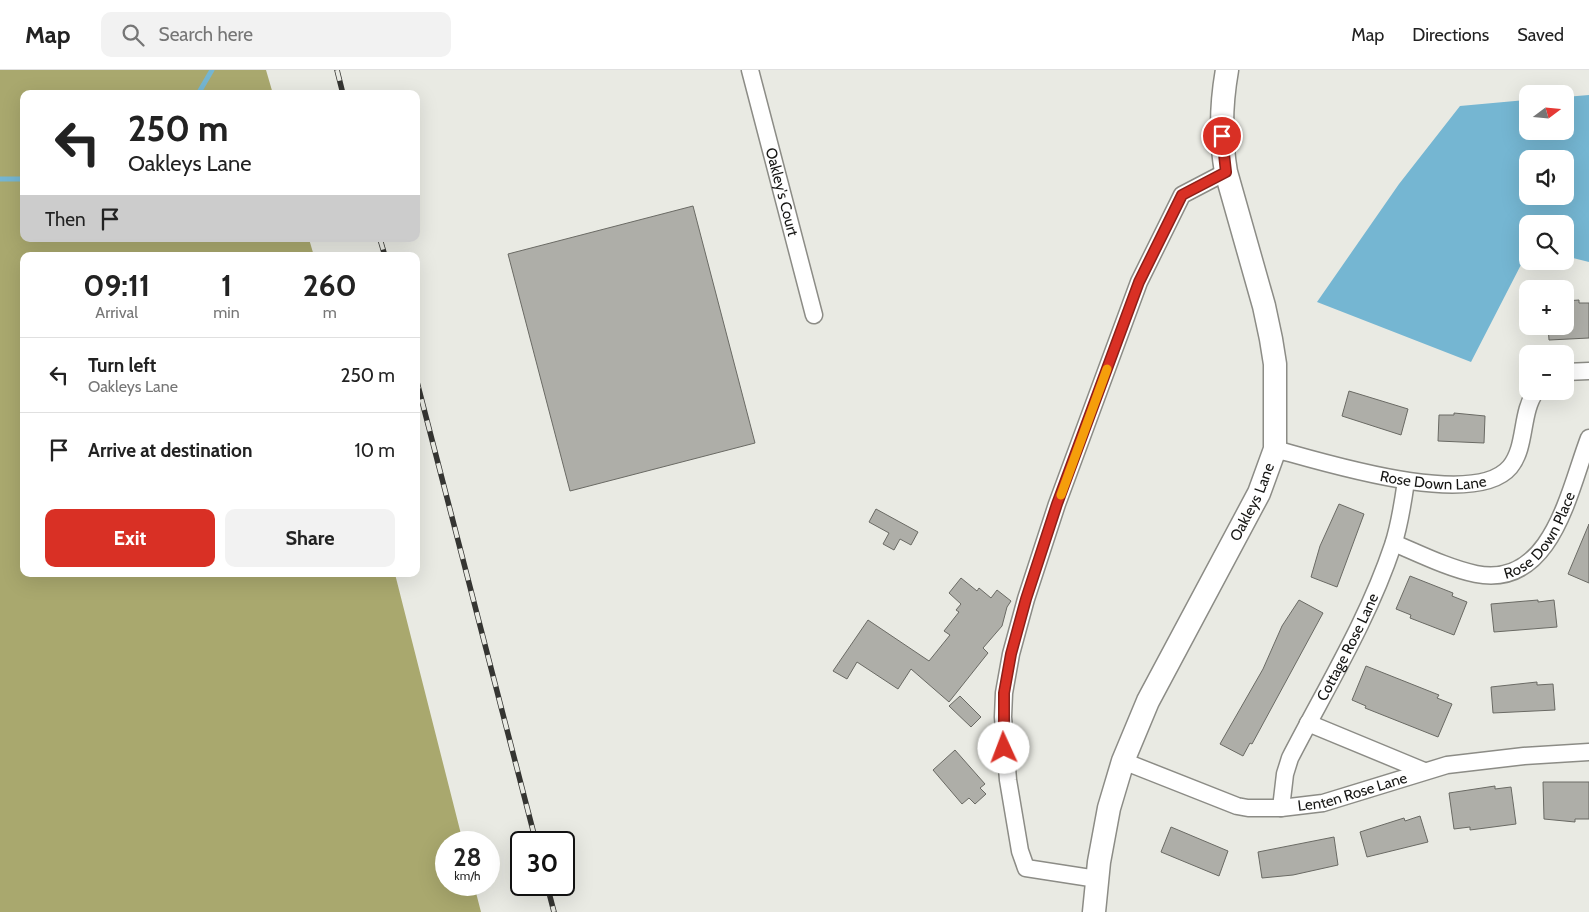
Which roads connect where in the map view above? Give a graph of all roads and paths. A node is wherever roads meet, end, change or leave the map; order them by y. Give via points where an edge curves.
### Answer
1 (750, 70) edge
2 (1227, 70) edge
3 (1226, 172) junction
4 (814, 315) dead end
5 (1589, 371) edge
6 (1574, 372) edge
7 (1532, 400) edge
8 (1589, 438) edge
9 (1275, 450) junction
10 (1406, 481) junction
11 (1394, 543) junction
12 (1308, 723) junction
13 (1589, 752) edge
14 (1123, 760) junction
15 (1424, 771) junction
16 (1281, 808) junction
17 (1097, 880) junction
18 (1094, 912) edge

1 - 4 street, Oakley's Court
2 - 3 street, Oakleys Lane via 1221,119
3 - 9 street, Oakleys Lane via 1271,339 1275,364
3 - 17 street via 1182,195 1139,282 1057,504 1011,654 1004,693 1004,748 1020,851 1026,868
5 - 6 street
7 - 10 street, Rose Down Lane via 1516,458 1503,474 1483,483 1471,484
8 - 11 street, Rose Down Place via 1549,542 1518,569 1502,574 1478,574
9 - 10 street, Rose Down Lane
9 - 14 street, Oakleys Lane via 1259,493 1148,701
10 - 11 street, Cottage Rose Lane
11 - 12 street, Cottage Rose Lane via 1362,622
12 - 15 street
12 - 16 street, Cottage Rose Lane via 1290,758
13 - 15 street, Lenten Rose Lane via 1468,762
14 - 16 street, Lenten Rose Lane via 1236,806
14 - 17 street, Oakleys Lane via 1110,808
15 - 16 street, Lenten Rose Lane via 1323,803
17 - 18 street, Oakleys Lane

